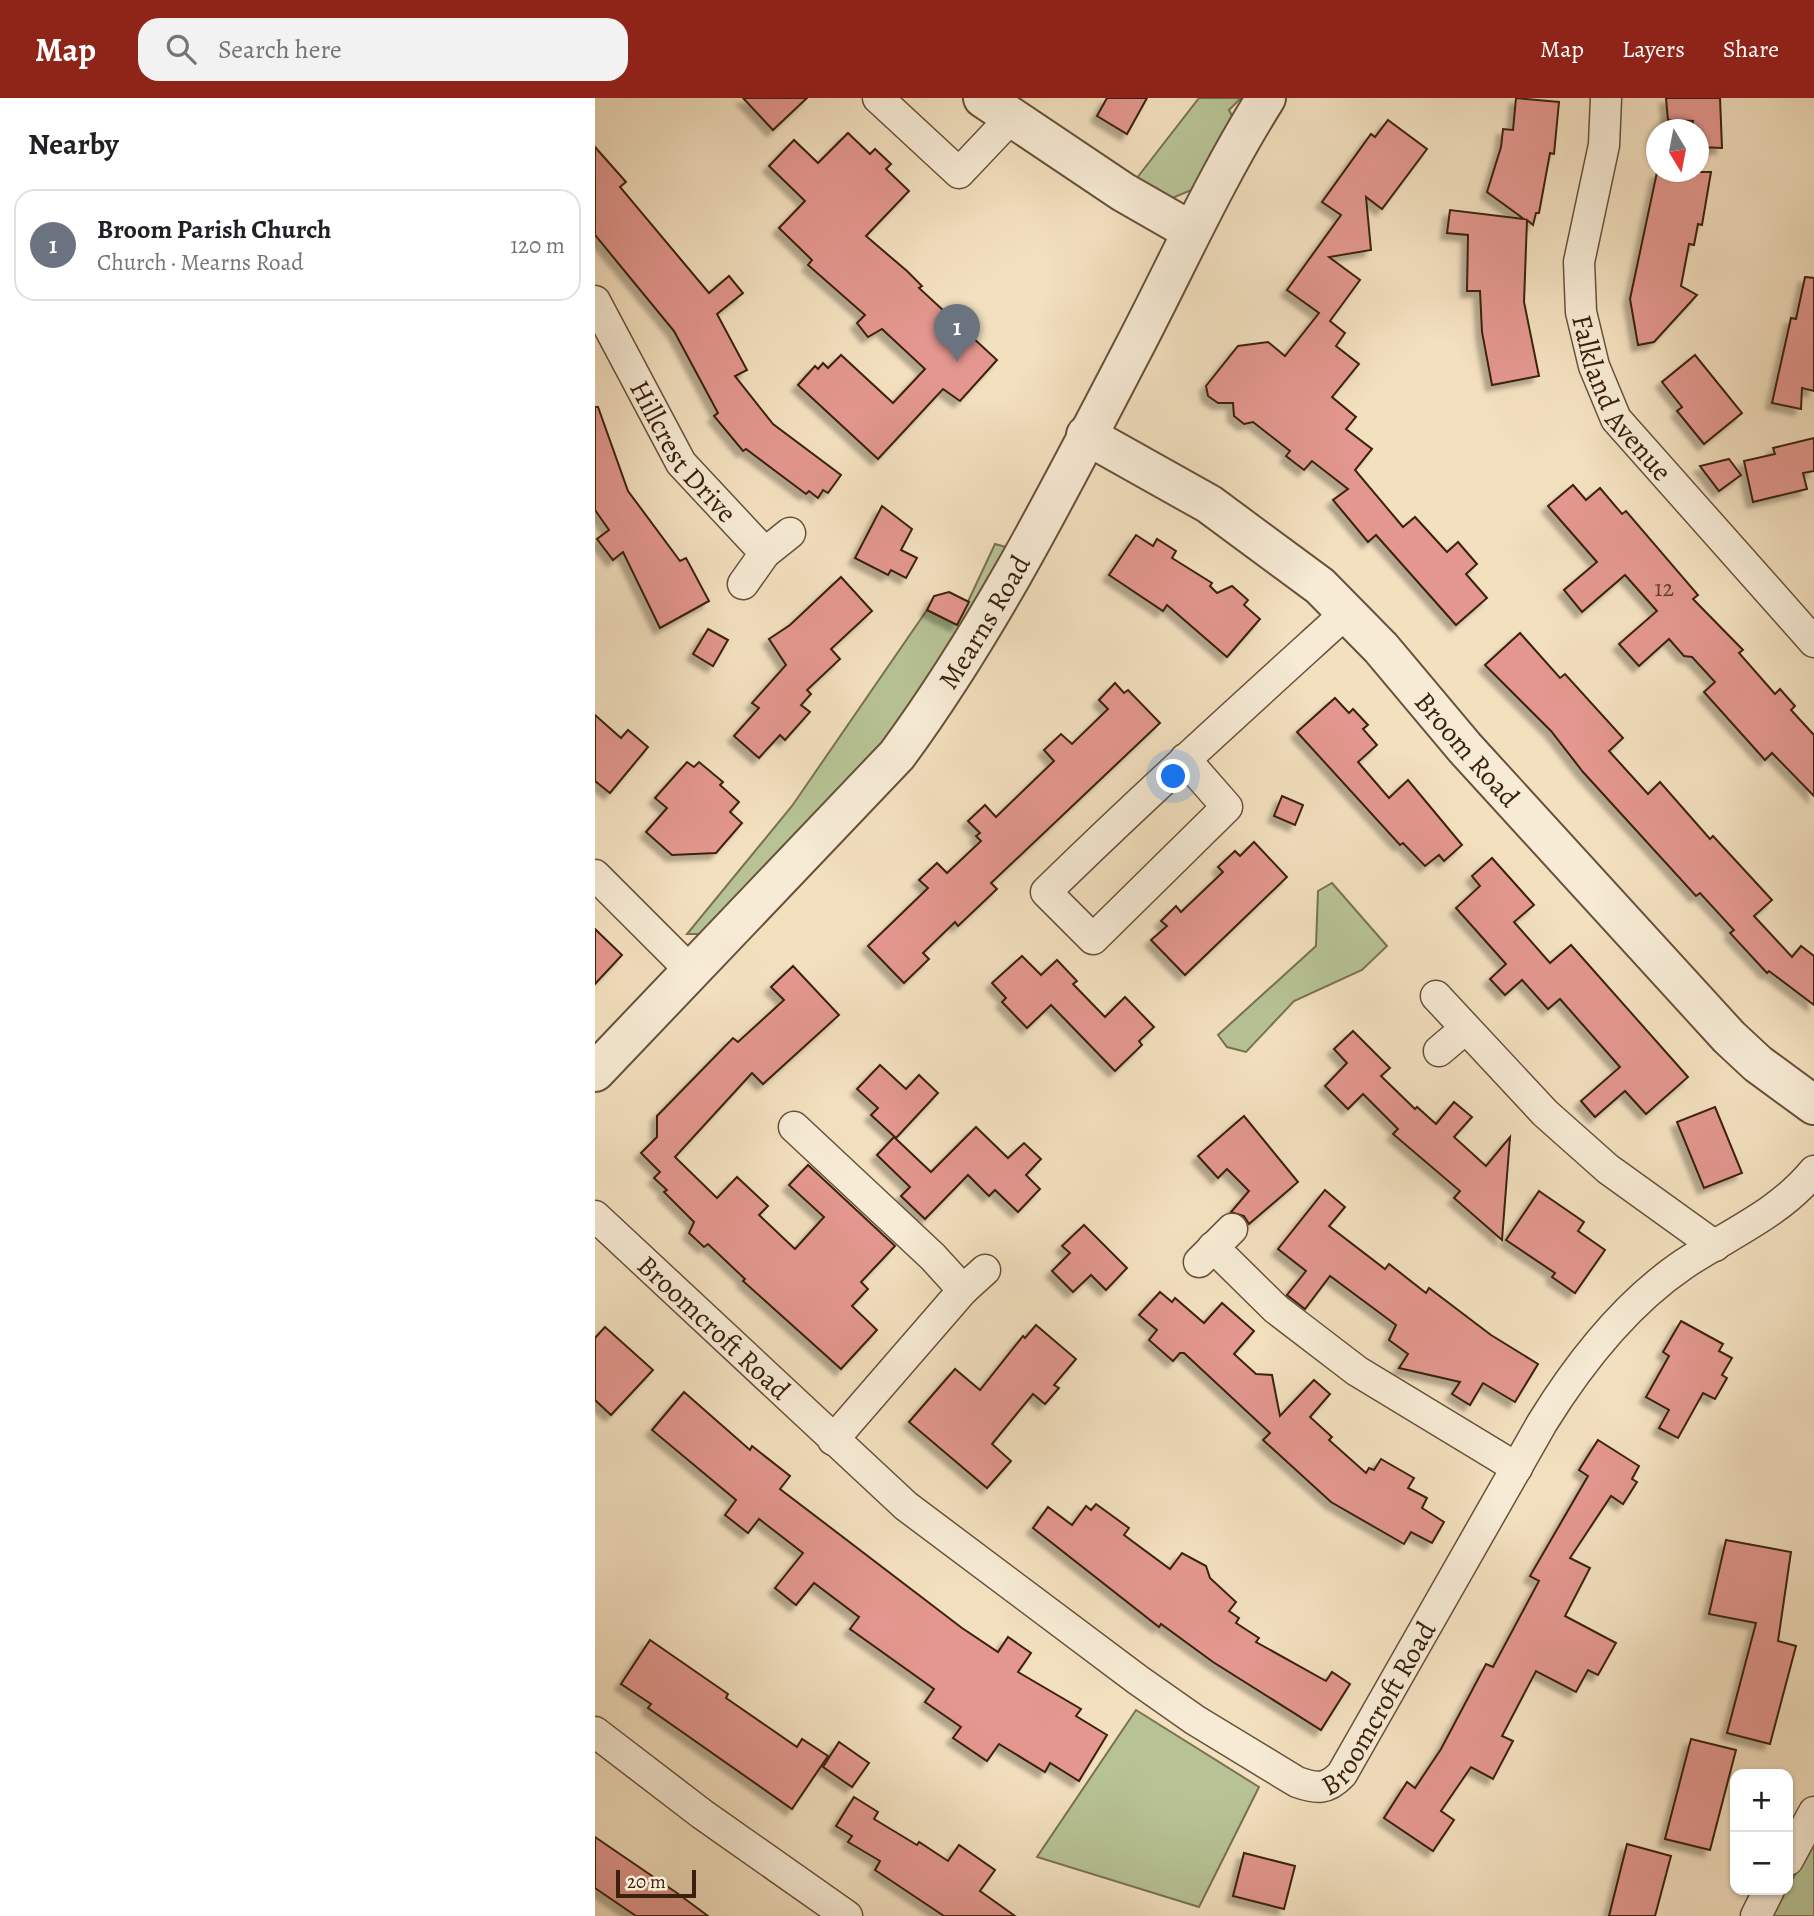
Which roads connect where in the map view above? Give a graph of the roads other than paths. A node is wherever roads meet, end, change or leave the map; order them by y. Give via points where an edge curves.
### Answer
1 (878, 98) edge
2 (1266, 98) edge
3 (1606, 98) edge
4 (997, 108) edge
5 (1191, 231) junction
6 (595, 301) edge
7 (1086, 435) junction
8 (790, 533) dead end
9 (765, 553) junction
10 (743, 583) dead end
11 (1347, 612) junction
12 (1813, 639) edge
13 (1185, 759) junction
14 (595, 875) edge
15 (690, 970) junction
16 (1436, 996) dead end
17 (1465, 1029) junction
18 (1439, 1051) dead end
19 (595, 1072) edge
20 (1814, 1105) edge
21 (794, 1126) dead end
22 (1814, 1171) edge
23 (595, 1216) edge
24 (1214, 1246) dead end
25 (1715, 1247) junction
26 (985, 1270) dead end
27 (963, 1290) junction
28 (833, 1440) junction
29 (1517, 1468) junction
30 (595, 1732) edge
31 (1814, 1812) edge
32 (1793, 1851) edge
33 (1766, 1895) edge
34 (846, 1916) edge
35 (1756, 1916) edge

1 - 4 street via 959,173
2 - 5 street, Mearns Road
3 - 12 street, Falkland Avenue via 1604,145 1579,262 1581,312 1594,366 1616,419
4 - 5 street via 1122,192
5 - 7 street, Mearns Road
6 - 9 street, Hillcrest Drive via 681,463
7 - 11 street, Broom Road via 1231,519 1306,574
7 - 15 street, Mearns Road via 995,606 897,755
8 - 9 street
9 - 10 street
11 - 13 street
11 - 20 street, Broom Road via 1729,1037
13 - 13 street via 1046,892 1093,939 1227,807
14 - 15 street
15 - 19 street, Mearns Road
16 - 17 street
17 - 18 street
17 - 25 street via 1545,1113 1608,1169
21 - 27 street
22 - 25 street, Broomcroft Road via 1777,1208
23 - 28 street, Broomcroft Road
24 - 29 street via 1276,1309 1357,1371
25 - 29 street, Broomcroft Road via 1657,1286 1597,1344 1569,1379
26 - 27 street
27 - 28 street
28 - 29 street, Broomcroft Road via 906,1506 1090,1646 1195,1720 1314,1788 1331,1786 1342,1774
30 - 34 street
31 - 32 street
33 - 35 street

